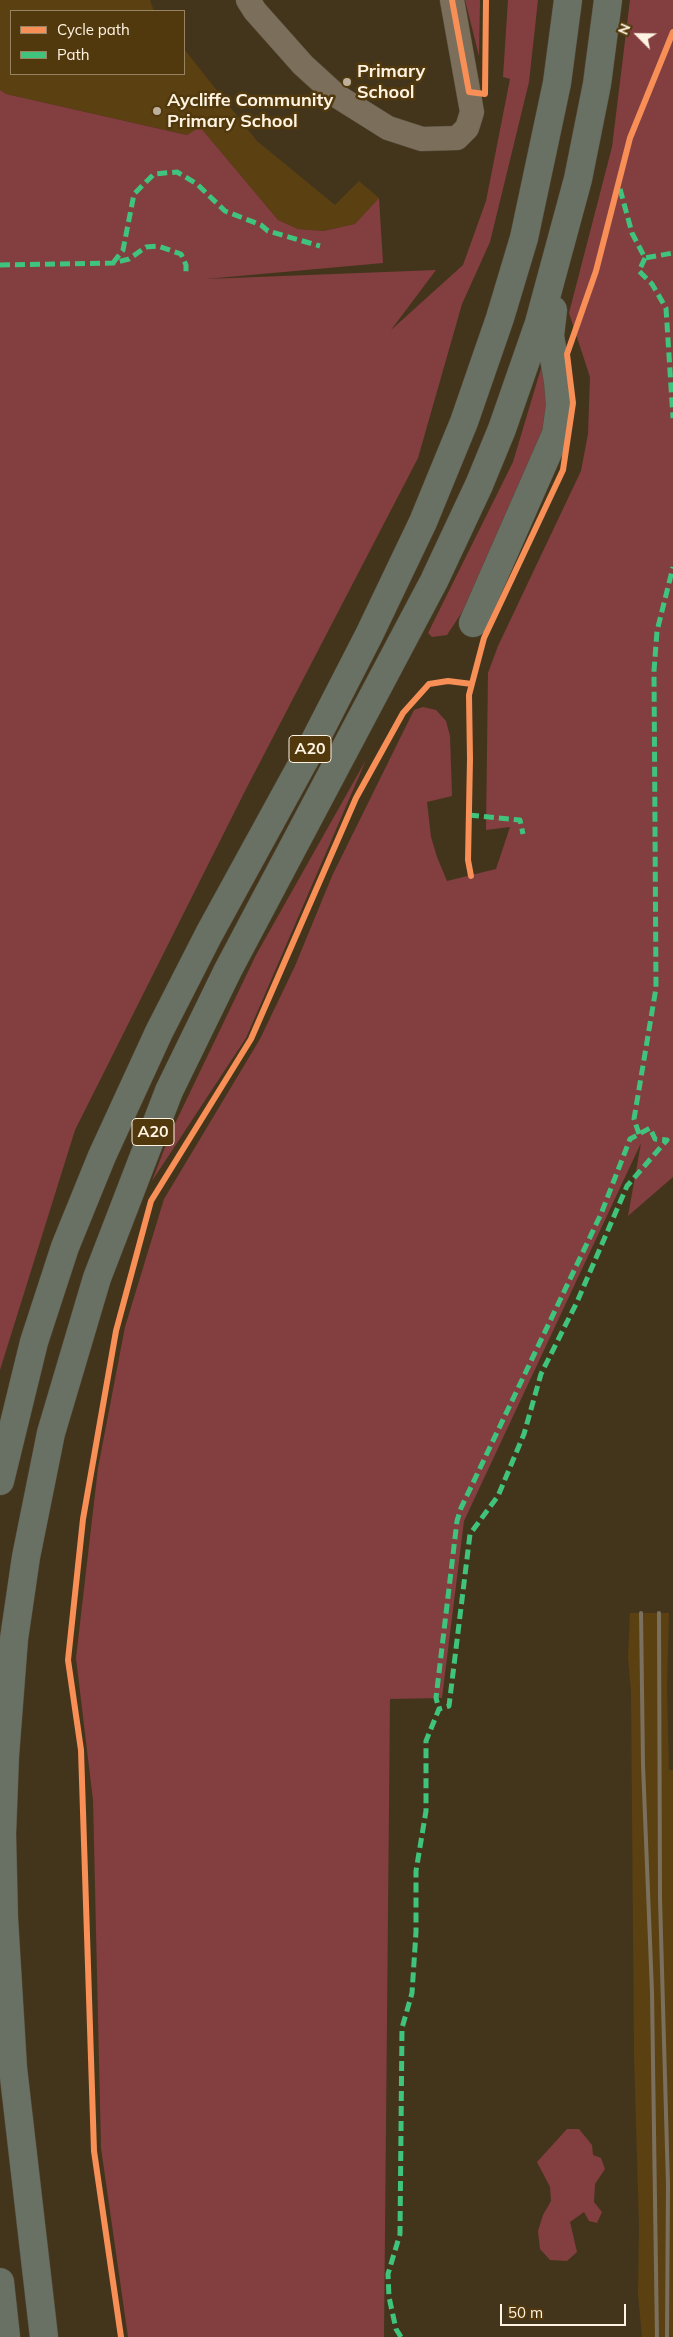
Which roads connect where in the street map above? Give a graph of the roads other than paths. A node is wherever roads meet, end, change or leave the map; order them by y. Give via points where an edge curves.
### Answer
1 (248, 0) edge
2 (452, 0) edge
3 (568, 0) edge
4 (608, 0) edge
5 (559, 254) junction
6 (472, 623) dead end
7 (389, 702) dead end
8 (289, 854) junction
9 (0, 1481) edge
10 (0, 2282) edge
11 (6, 2337) edge
12 (44, 2337) edge

1 - 2 street via 303,66 337,96 388,128 422,139 457,138 467,128 472,112
3 - 9 highway, A20 via 557,83 524,238 464,422 423,522 369,635 205,942 102,1156 66,1247 34,1342
4 - 5 highway, A20 via 592,115
5 - 6 highway via 550,336 560,392 557,428
5 - 8 highway, A20 via 518,386 479,485 397,652
7 - 8 highway, A20
8 - 12 highway, A20 via 170,1091 131,1186 97,1278 65,1381 39,1486 26,1557 14,1639 2,1834 13,2068
10 - 11 highway

